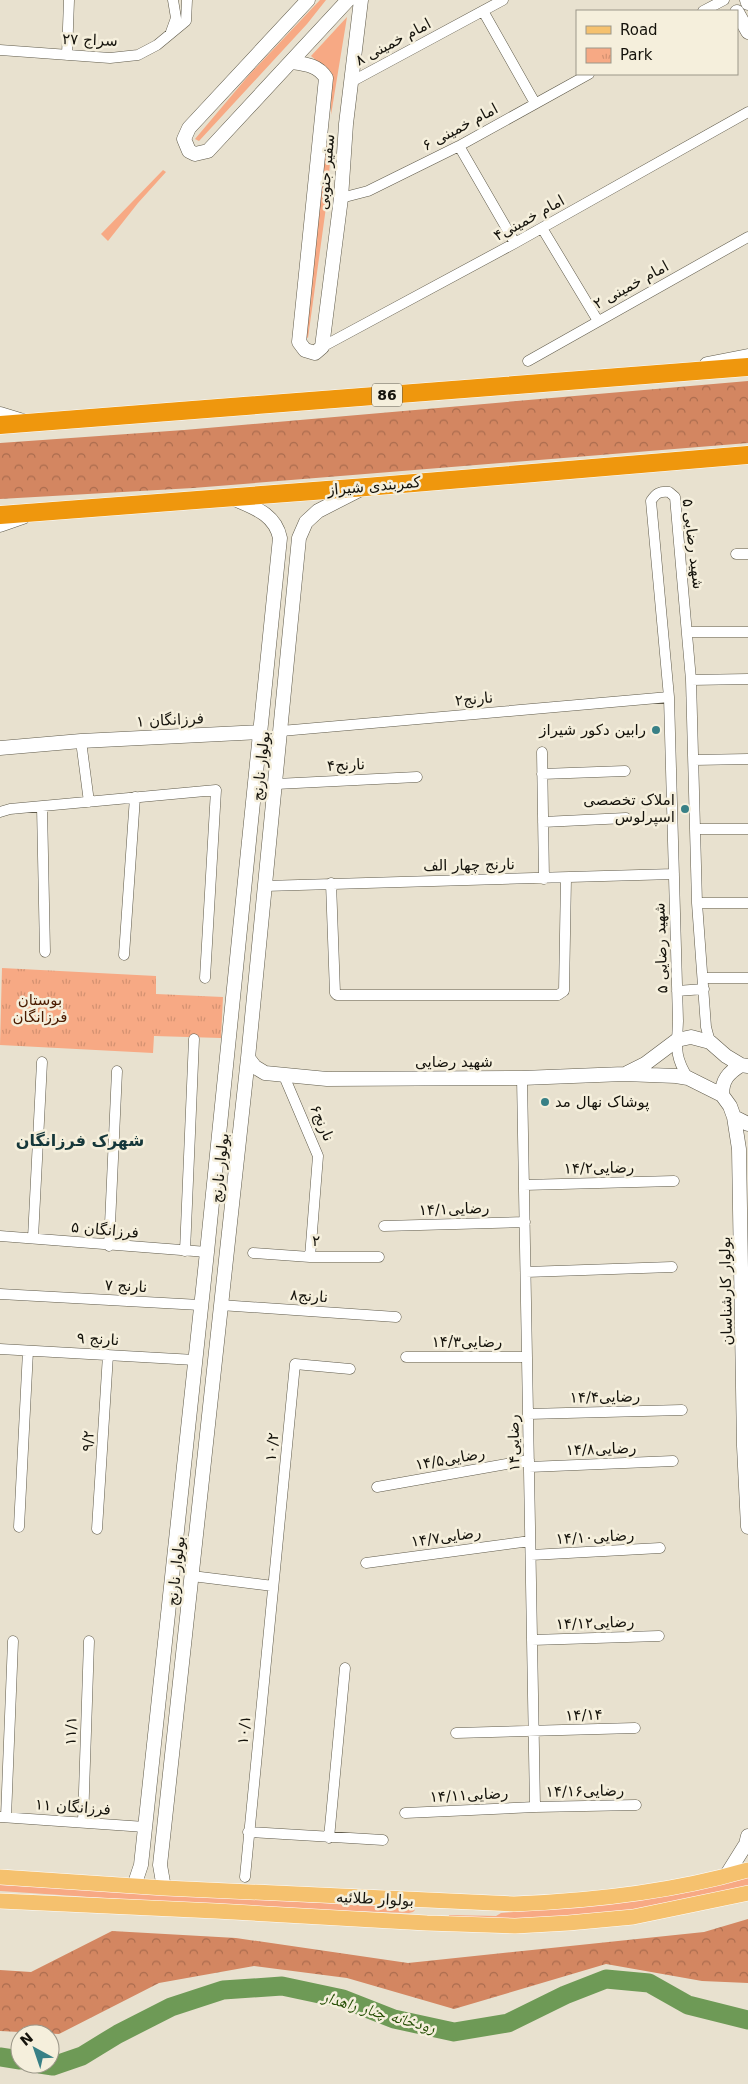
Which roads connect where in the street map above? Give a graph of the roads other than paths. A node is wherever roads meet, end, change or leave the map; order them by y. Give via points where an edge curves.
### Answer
1 (69, 0) edge
2 (174, 0) edge
3 (187, 0) edge
4 (308, 0) edge
5 (335, 0) edge
6 (348, 0) edge
7 (361, 0) edge
8 (503, 0) edge
9 (724, 0) edge
10 (705, 10) edge
11 (483, 11) junction
12 (738, 15) edge
13 (171, 32) junction
14 (748, 32) edge
15 (308, 42) junction
16 (0, 50) edge
17 (67, 55) junction
18 (291, 62) junction
19 (587, 75) edge
20 (351, 82) junction
21 (535, 103) junction
22 (748, 112) edge
23 (322, 121) junction
24 (346, 124) junction
25 (459, 146) junction
26 (341, 198) junction
27 (542, 228) junction
28 (748, 237) edge
29 (515, 242) junction
30 (598, 321) junction
31 (322, 347) junction
32 (748, 356) edge
33 (528, 361) dead end
34 (748, 366) edge
35 (665, 374) junction
36 (0, 414) edge
37 (26, 422) junction
38 (0, 425) edge
39 (748, 455) edge
40 (366, 487) junction
41 (232, 498) junction
42 (35, 512) junction
43 (0, 515) edge
44 (0, 525) edge
45 (280, 538) junction
46 (299, 538) junction
47 (736, 554) dead end
48 (748, 554) edge
49 (688, 632) junction
50 (748, 632) edge
51 (748, 679) edge
52 (691, 680) junction
53 (669, 697) junction
54 (281, 731) junction
55 (261, 732) junction
56 (81, 741) junction
57 (0, 748) edge
58 (542, 752) dead end
59 (748, 759) edge
60 (694, 760) junction
61 (625, 771) dead end
62 (542, 774) junction
63 (417, 777) dead end
64 (276, 784) junction
65 (134, 797) junction
66 (89, 802) junction
67 (42, 807) junction
68 (0, 812) edge
69 (626, 818) dead end
70 (543, 822) junction
71 (695, 829) junction
72 (748, 829) edge
73 (674, 874) junction
74 (566, 878) junction
75 (544, 879) junction
76 (331, 883) junction
77 (265, 886) junction
78 (698, 903) junction
79 (748, 903) edge
80 (44, 952) dead end
81 (124, 956) dead end
82 (205, 978) dead end
83 (748, 978) edge
84 (704, 983) junction
85 (677, 990) junction
86 (194, 1039) dead end
87 (677, 1040) junction
88 (710, 1042) junction
89 (248, 1058) junction
90 (42, 1062) dead end
91 (745, 1066) edge
92 (117, 1071) dead end
93 (624, 1074) junction
94 (284, 1076) junction
95 (522, 1078) junction
96 (688, 1078) junction
97 (722, 1095) junction
98 (734, 1117) junction
99 (748, 1124) edge
100 (744, 1144) edge
101 (674, 1181) dead end
102 (524, 1185) junction
103 (525, 1222) junction
104 (384, 1226) dead end
105 (0, 1236) edge
106 (34, 1238) junction
107 (109, 1246) junction
108 (185, 1251) junction
109 (206, 1252) junction
110 (252, 1253) dead end
111 (310, 1257) junction
112 (379, 1257) dead end
113 (672, 1267) dead end
114 (526, 1272) junction
115 (0, 1294) edge
116 (200, 1305) junction
117 (220, 1305) junction
118 (396, 1317) dead end
119 (0, 1349) edge
120 (28, 1350) junction
121 (108, 1355) junction
122 (406, 1357) dead end
123 (527, 1357) junction
124 (195, 1360) junction
125 (350, 1369) dead end
126 (682, 1410) dead end
127 (528, 1414) junction
128 (185, 1453) junction
129 (205, 1455) junction
130 (674, 1461) dead end
131 (529, 1464) junction
132 (377, 1487) dead end
133 (19, 1526) dead end
134 (748, 1527) edge
135 (97, 1529) dead end
136 (530, 1540) junction
137 (660, 1548) dead end
138 (531, 1555) junction
139 (366, 1563) dead end
140 (192, 1576) junction
141 (273, 1586) junction
142 (659, 1636) dead end
143 (532, 1640) junction
144 (13, 1641) dead end
145 (89, 1641) dead end
146 (345, 1668) dead end
147 (635, 1728) dead end
148 (534, 1732) junction
149 (456, 1734) dead end
150 (636, 1805) dead end
151 (535, 1807) junction
152 (404, 1813) dead end
153 (3, 1817) edge
154 (83, 1822) junction
155 (145, 1827) junction
156 (248, 1832) junction
157 (748, 1836) edge
158 (329, 1838) junction
159 (383, 1840) dead end
160 (140, 1865) junction
161 (160, 1865) junction
162 (748, 1870) edge
163 (726, 1876) junction
164 (0, 1877) edge
165 (245, 1877) dead end
166 (134, 1886) junction
167 (164, 1888) junction
168 (748, 1893) edge
169 (429, 1901) junction
170 (0, 1902) edge
171 (427, 1923) junction

1 - 17 street
2 - 13 street via 176,18
3 - 13 street, ۲۷ سراج via 186,21
4 - 18 main road via 189,128 184,139 189,151 196,154 208,151
5 - 15 main road
6 - 15 main road
7 - 20 main road, سفیر جنوبی
8 - 11 street, امام خمینی ۸
9 - 10 street
11 - 20 street, امام خمینی ۸
11 - 21 street
12 - 14 main road
13 - 17 street, ۲۷ سراج via 157,45 138,55 110,58
15 - 18 main road
16 - 17 street, ۲۷ سراج
18 - 23 main road, سفیر جنوبی via 316,67 323,72 326,78
19 - 21 street, امام خمینی ۶
20 - 24 main road, سفیر جنوبی
21 - 25 street, امام خمینی ۶
22 - 27 street, امام خمینی۴
23 - 24 main road
23 - 31 main road, سفیر جنوبی via 299,342 305,350 315,352
24 - 26 main road, سفیر جنوبی
25 - 26 street, امام خمینی ۶ via 368,191
25 - 29 street
26 - 31 main road, سفیر جنوبی
27 - 29 street, امام خمینی۴
27 - 30 street
28 - 30 street, امام خمینی ۲
29 - 31 street, امام خمینی۴
30 - 33 street, امام خمینی ۲
32 - 35 main road
34 - 35 highway, 86
35 - 37 highway, 86
36 - 37 main road
37 - 38 highway, 86
39 - 40 highway, کمربندی شیراز
40 - 41 highway, کمربندی شیراز
40 - 46 main road, بولوار نارنج via 318,511 306,522
41 - 42 highway, کمربندی شیراز
41 - 45 main road via 264,513 278,527
42 - 43 highway, کمربندی شیراز
42 - 44 main road
45 - 46 main road via 287,530 292,530
45 - 55 main road, بولوار نارنج
46 - 54 main road, بولوار نارنج
47 - 48 street
49 - 50 street
49 - 52 street, شهید رضایی ۵
49 - 53 street, شهید رضایی ۵ via 675,497 663,492 656,494 652,501
51 - 52 street
52 - 60 street, شهید رضایی ۵
53 - 54 street, نارنج۲
53 - 73 street, شهید رضایی ۵
54 - 64 main road, بولوار نارنج
55 - 56 main road, فرزانگان ۱
55 - 109 main road, بولوار نارنج
56 - 57 main road, فرزانگان ۱
56 - 66 street
58 - 62 street
59 - 60 street
60 - 71 street, شهید رضایی ۵
61 - 62 street
62 - 70 street
63 - 64 street, نارنج۴
64 - 77 main road, بولوار نارنج
65 - 66 street
65 - 81 street
65 - 82 street via 216,790
66 - 67 street
67 - 68 street
67 - 80 street
69 - 70 street
70 - 75 street
71 - 72 street
71 - 78 street, شهید رضایی ۵
73 - 74 street, نارنج چهار الف
73 - 85 street, شهید رضایی ۵
74 - 75 street, نارنج چهار الف
74 - 76 street via 564,991 558,995 337,995
75 - 76 street, نارنج چهار الف
76 - 77 street, نارنج چهار الف
77 - 89 main road, بولوار نارنج
78 - 79 street
78 - 84 street, شهید رضایی ۵
83 - 84 street
84 - 85 street
84 - 88 street, شهید رضایی ۵ via 706,1028
85 - 87 street, شهید رضایی ۵
86 - 108 street
87 - 88 main road via 691,1037
87 - 93 main road, شهید رضایی via 645,1064
87 - 96 street, شهید رضایی ۵ via 678,1063
88 - 91 main road
89 - 94 main road via 265,1073
89 - 117 main road, بولوار نارنج
90 - 106 street
91 - 97 main road via 726,1077
92 - 107 street
93 - 95 main road, شهید رضایی
93 - 96 main road, شهید رضایی
94 - 95 main road, شهید رضایی
94 - 111 street, نارنج۶ via 318,1156
95 - 102 street, رضایی۱۴
96 - 97 main road
97 - 98 main road, بولوار کارشناسان
98 - 99 main road
98 - 100 main road, بولوار کارشناسان
100 - 134 main road, بولوار کارشناسان via 744,1446
101 - 102 street, رضایی۱۴/۲
102 - 103 street, رضایی۱۴
103 - 104 street, ۱۴/۱رضایی
103 - 114 street, رضایی۱۴
105 - 106 street, فرزانگان ۵
106 - 107 street, فرزانگان ۵
107 - 108 street, فرزانگان ۵
108 - 109 street, فرزانگان ۵
109 - 116 main road, بولوار نارنج
110 - 111 street, ۲
111 - 112 street, ۲
113 - 114 street
114 - 123 street, رضایی۱۴
115 - 116 street, نارنج ۷
116 - 124 main road, بولوار نارنج
117 - 118 street, نارنج۸
117 - 129 main road, بولوار نارنج
119 - 120 street, نارنج ۹
120 - 121 street, نارنج ۹
120 - 133 street
121 - 124 street, نارنج ۹
121 - 135 street, ۹/۲
122 - 123 street, رضایی۱۴/۳
123 - 127 street, رضایی۱۴
124 - 128 main road, بولوار نارنج
125 - 141 street, ۱۰/۲ via 295,1364
126 - 127 street, رضایی۱۴/۴
127 - 131 street, رضایی۱۴
128 - 129 main road
128 - 155 main road, بولوار نارنج
129 - 140 main road, بولوار نارنج
130 - 131 street, رضایی۱۴/۸
131 - 132 street, رضایی۱۴/۵
131 - 136 street, رضایی۱۴
136 - 138 street, رضایی۱۴
136 - 139 street, رضایی۱۴/۷
137 - 138 street, رضایی۱۴/۱۰
138 - 143 street, رضایی۱۴
140 - 141 street
140 - 161 main road, بولوار نارنج
141 - 156 street, ۱۰/۱
142 - 143 street, رضایی۱۴/۱۲
143 - 148 street, رضایی۱۴
144 - 153 street
145 - 154 street, ۱۱/۱
146 - 158 street
147 - 148 street, ۱۴/۱۴
148 - 149 street, ۱۴/۱۴
148 - 151 street, رضایی۱۴
150 - 151 street, رضایی۱۴/۱۶
151 - 152 street, رضایی۱۴/۱۱
153 - 154 street, فرزانگان ۱۱
154 - 155 street, فرزانگان ۱۱
155 - 160 main road, بولوار نارنج
156 - 158 street
156 - 165 street, ۱۰/۱
157 - 163 main road
158 - 159 street
160 - 161 main road via 150,1871
160 - 166 main road, بولوار نارنج
161 - 167 main road, بولوار نارنج
162 - 163 main road, بولوار طلائیه
163 - 169 main road, بولوار طلائیه via 568,1902
164 - 166 main road, بولوار طلائیه
166 - 167 main road, بولوار طلائیه
167 - 169 main road, بولوار طلائیه
168 - 171 main road, بولوار طلائیه via 633,1917 515,1926
169 - 171 main road
170 - 171 main road, بولوار طلائیه

